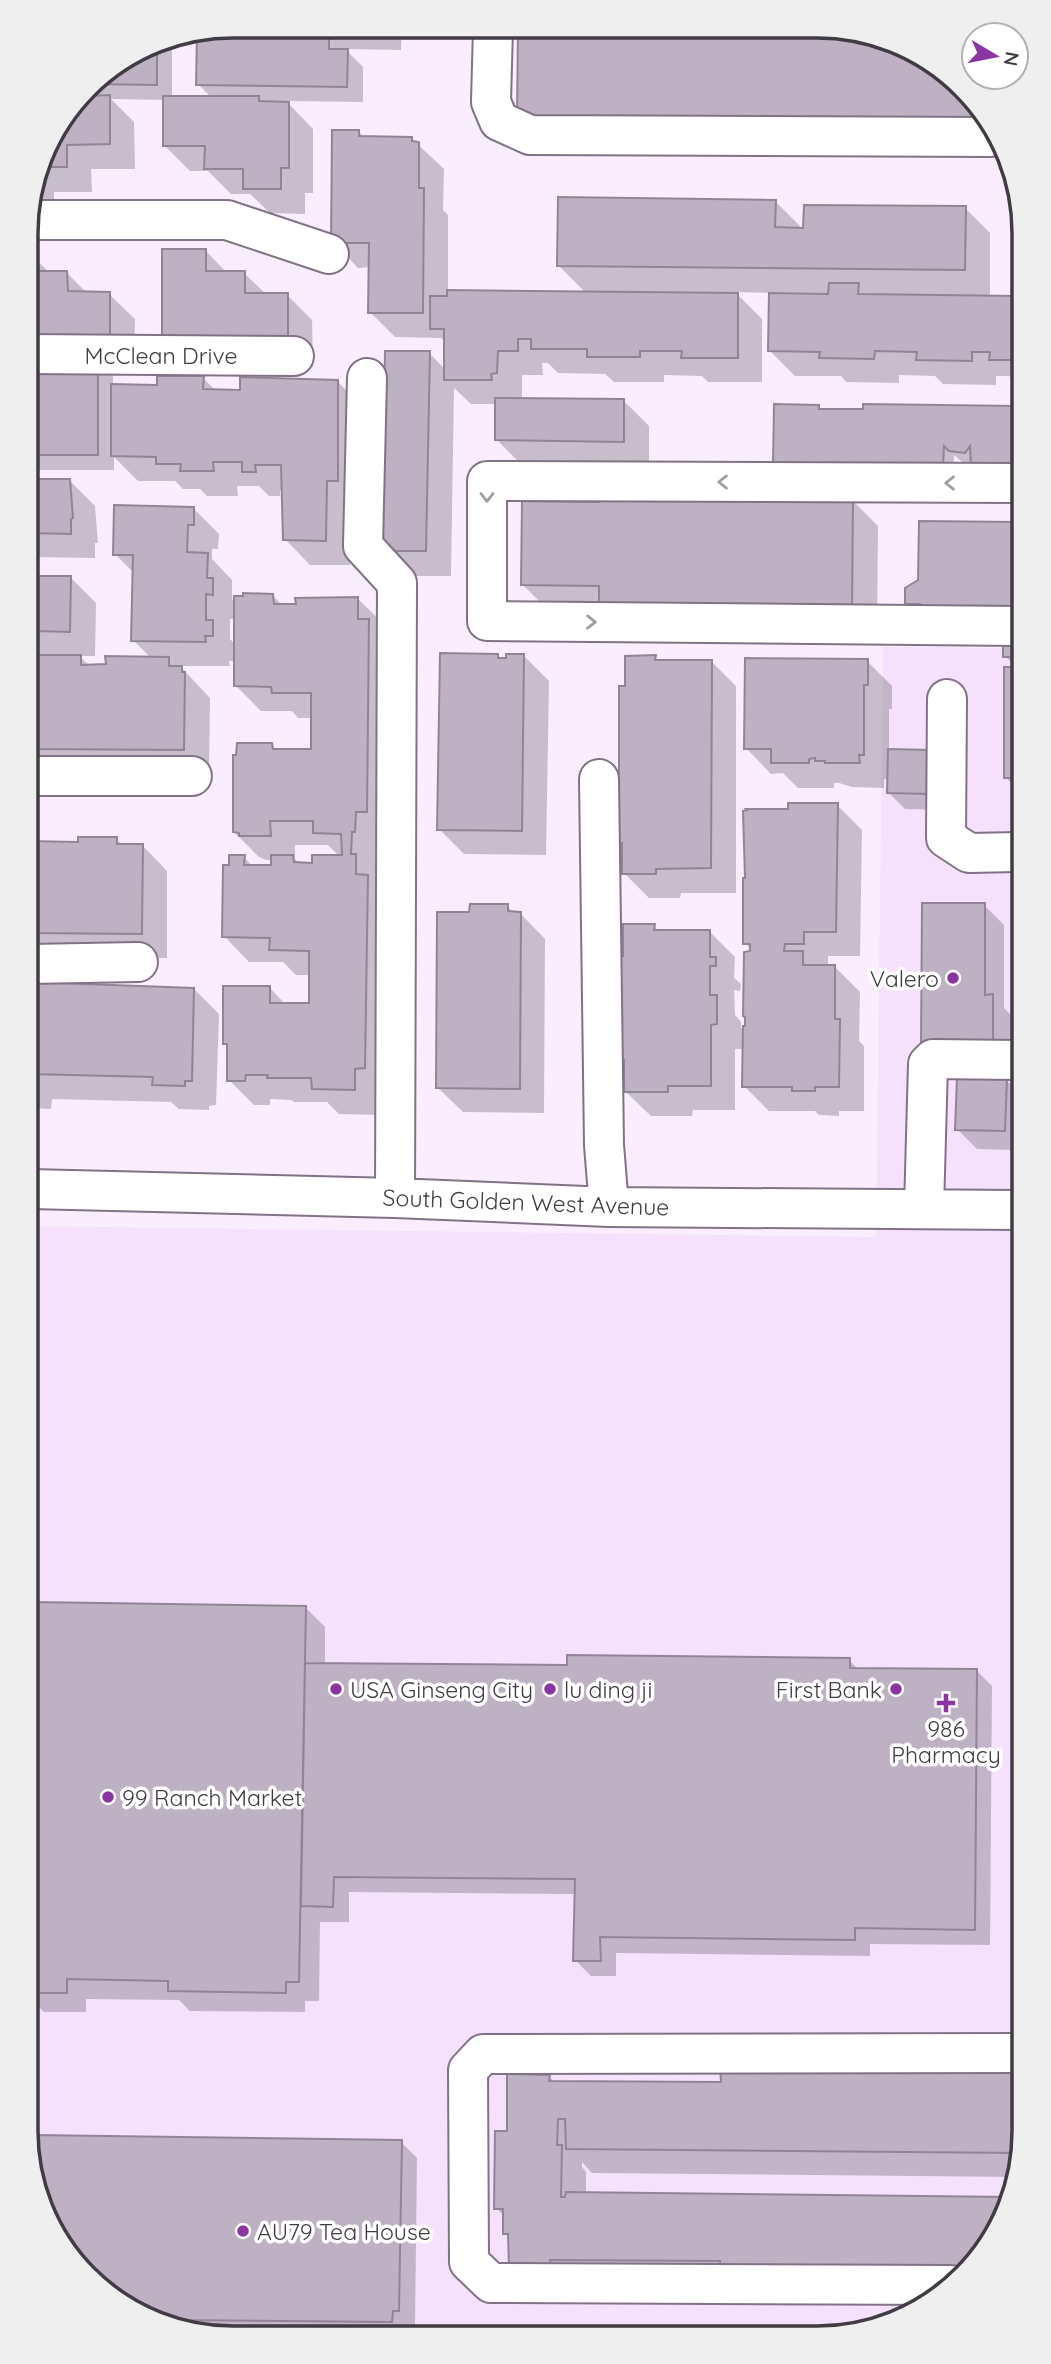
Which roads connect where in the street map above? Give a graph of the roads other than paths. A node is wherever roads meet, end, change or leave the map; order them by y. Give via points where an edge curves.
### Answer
1 (493, 39) edge
2 (987, 137) edge
3 (39, 220) edge
4 (329, 254) dead end
5 (39, 354) edge
6 (294, 356) dead end
7 (367, 378) dead end
8 (1012, 483) edge
9 (1012, 626) edge
10 (947, 699) dead end
11 (39, 776) edge
12 (192, 776) dead end
13 (598, 779) dead end
14 (1012, 852) edge
15 (138, 962) dead end
16 (39, 964) edge
17 (1012, 1060) edge
18 (38, 1188) edge
19 (395, 1198) junction
20 (609, 1207) junction
21 (925, 1209) junction
22 (1012, 1210) edge
23 (1012, 2053) edge
24 (936, 2285) edge

1 - 2 street via 491,102 499,121 530,135
3 - 4 street via 227,220
5 - 6 street, McClean Drive
7 - 19 street via 363,546 397,583
8 -> 9 street via 487,481 487,621
10 - 14 street via 946,838 969,853
11 - 12 street
13 - 20 street
15 - 16 street
17 - 21 street via 933,1059 928,1064
18 - 19 street, South Golden West Avenue
19 - 20 street, South Golden West Avenue
20 - 21 street, South Golden West Avenue
21 - 22 street, South Golden West Avenue
23 - 24 street via 483,2054 468,2070 469,2262 491,2283

